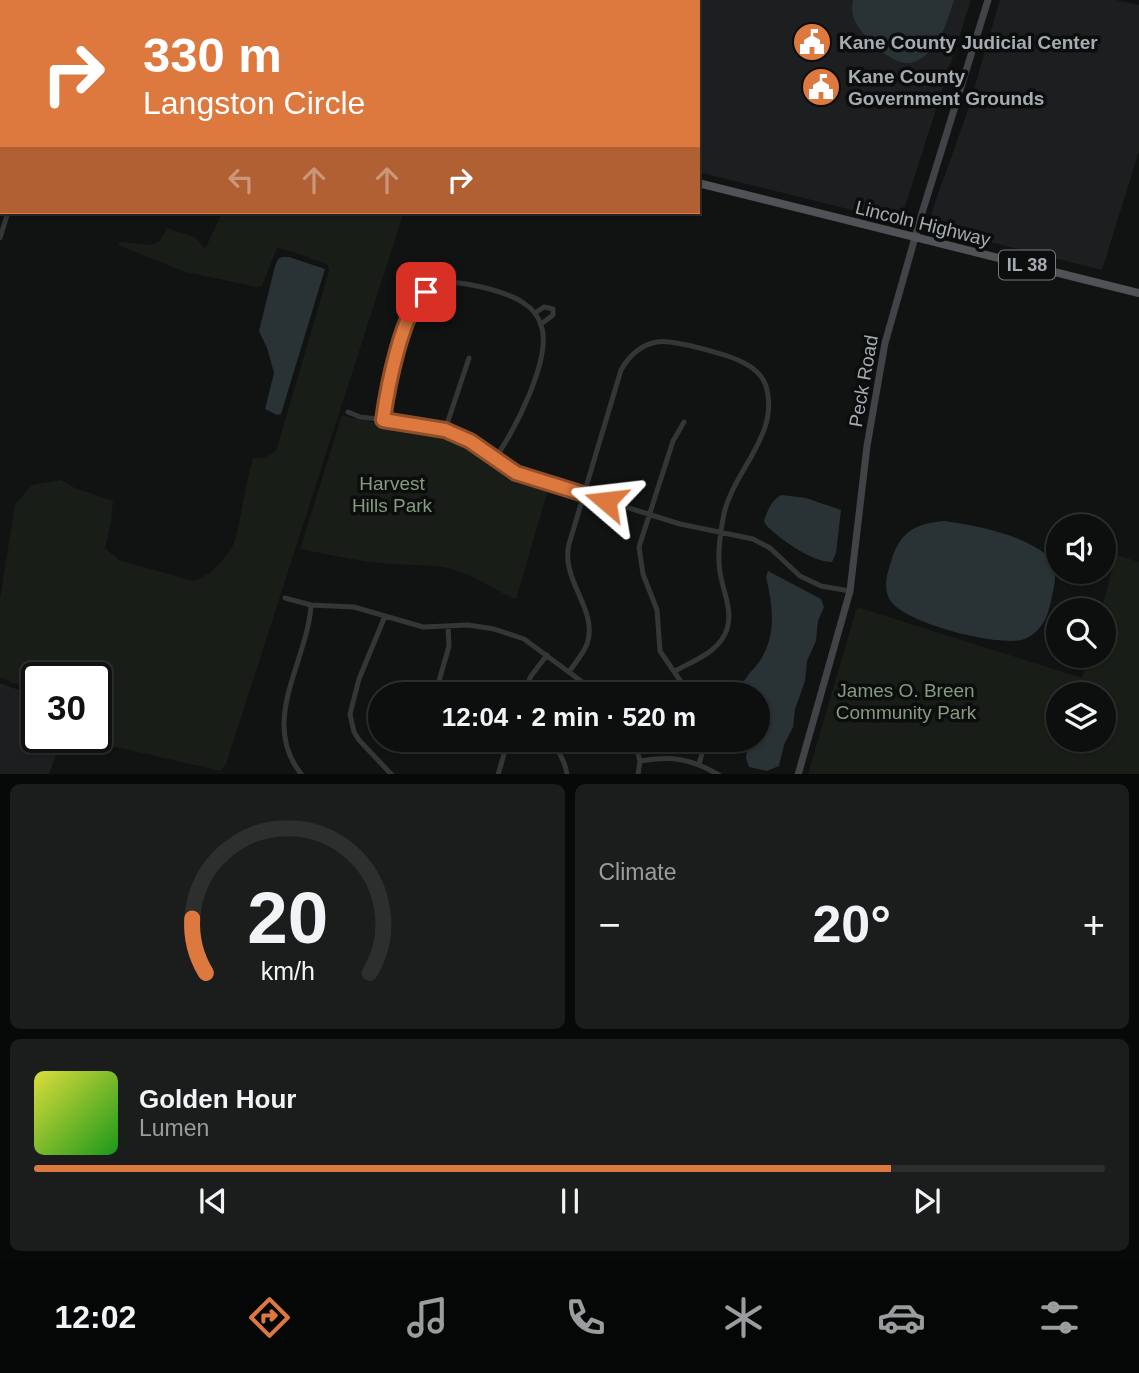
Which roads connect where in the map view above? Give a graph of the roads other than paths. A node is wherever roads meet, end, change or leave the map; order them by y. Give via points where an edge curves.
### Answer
1 (988, 0) edge
2 (700, 183) edge
3 (7, 214) edge
4 (916, 237) junction
5 (0, 238) edge
6 (436, 284) junction
7 (426, 292) junction
8 (1139, 293) edge
9 (535, 313) junction
10 (541, 324) junction
11 (469, 358) dead end
12 (348, 412) dead end
13 (383, 420) junction
14 (684, 422) dead end
15 (445, 430) junction
16 (495, 458) junction
17 (584, 495) junction
18 (649, 515) junction
19 (722, 532) junction
20 (849, 590) junction
21 (285, 598) dead end
22 (311, 605) junction
23 (385, 617) junction
24 (449, 627) junction
25 (547, 655) junction
26 (675, 671) junction
27 (569, 672) junction
28 (439, 682) edge
29 (528, 682) edge
30 (582, 682) edge
31 (682, 682) edge
32 (505, 752) edge
33 (559, 752) edge
34 (637, 752) edge
35 (702, 752) edge
36 (639, 761) junction
37 (699, 764) junction
38 (301, 774) edge
39 (391, 774) edge
40 (498, 774) edge
41 (567, 774) edge
42 (638, 774) edge
43 (717, 774) edge
44 (798, 774) edge

1 - 4 street, Peck Road
2 - 4 main road, Lincoln Highway / IL 38
3 - 5 street
4 - 8 main road, Lincoln Highway / IL 38
4 - 20 street, Peck Road via 882,357
6 - 7 street
6 - 7 street via 432,276 424,276 421,284
6 - 9 street via 466,284 516,298
7 - 13 street via 414,304 405,328
9 - 10 street
9 - 10 street via 544,307 553,309 553,315
10 - 16 street via 543,347 530,391
11 - 15 street
12 - 13 street
13 - 15 street
14 - 18 street via 673,441
15 - 16 street
16 - 17 street via 520,474
17 - 18 street
17 - 19 street via 627,359 645,346 663,341 712,353 741,361 756,371 766,385 768,408 755,454 727,501
17 - 27 street via 567,558 589,631 585,649
18 - 19 street
18 - 26 street via 639,558 657,610 660,651
19 - 20 street via 760,542 810,582
19 - 26 street via 719,560 729,607 727,630 714,649
20 - 44 street, Peck Road
21 - 22 street
22 - 23 street via 354,607
22 - 38 street via 285,716 286,745
23 - 24 street via 418,626
23 - 39 street via 357,687 351,719 359,740
24 - 25 street via 494,629 524,639
24 - 28 street
25 - 27 street
25 - 29 street
26 - 31 street
27 - 30 street
32 - 40 street
33 - 41 street
34 - 36 street
35 - 37 street
36 - 37 street via 674,757
36 - 42 street
37 - 43 street

